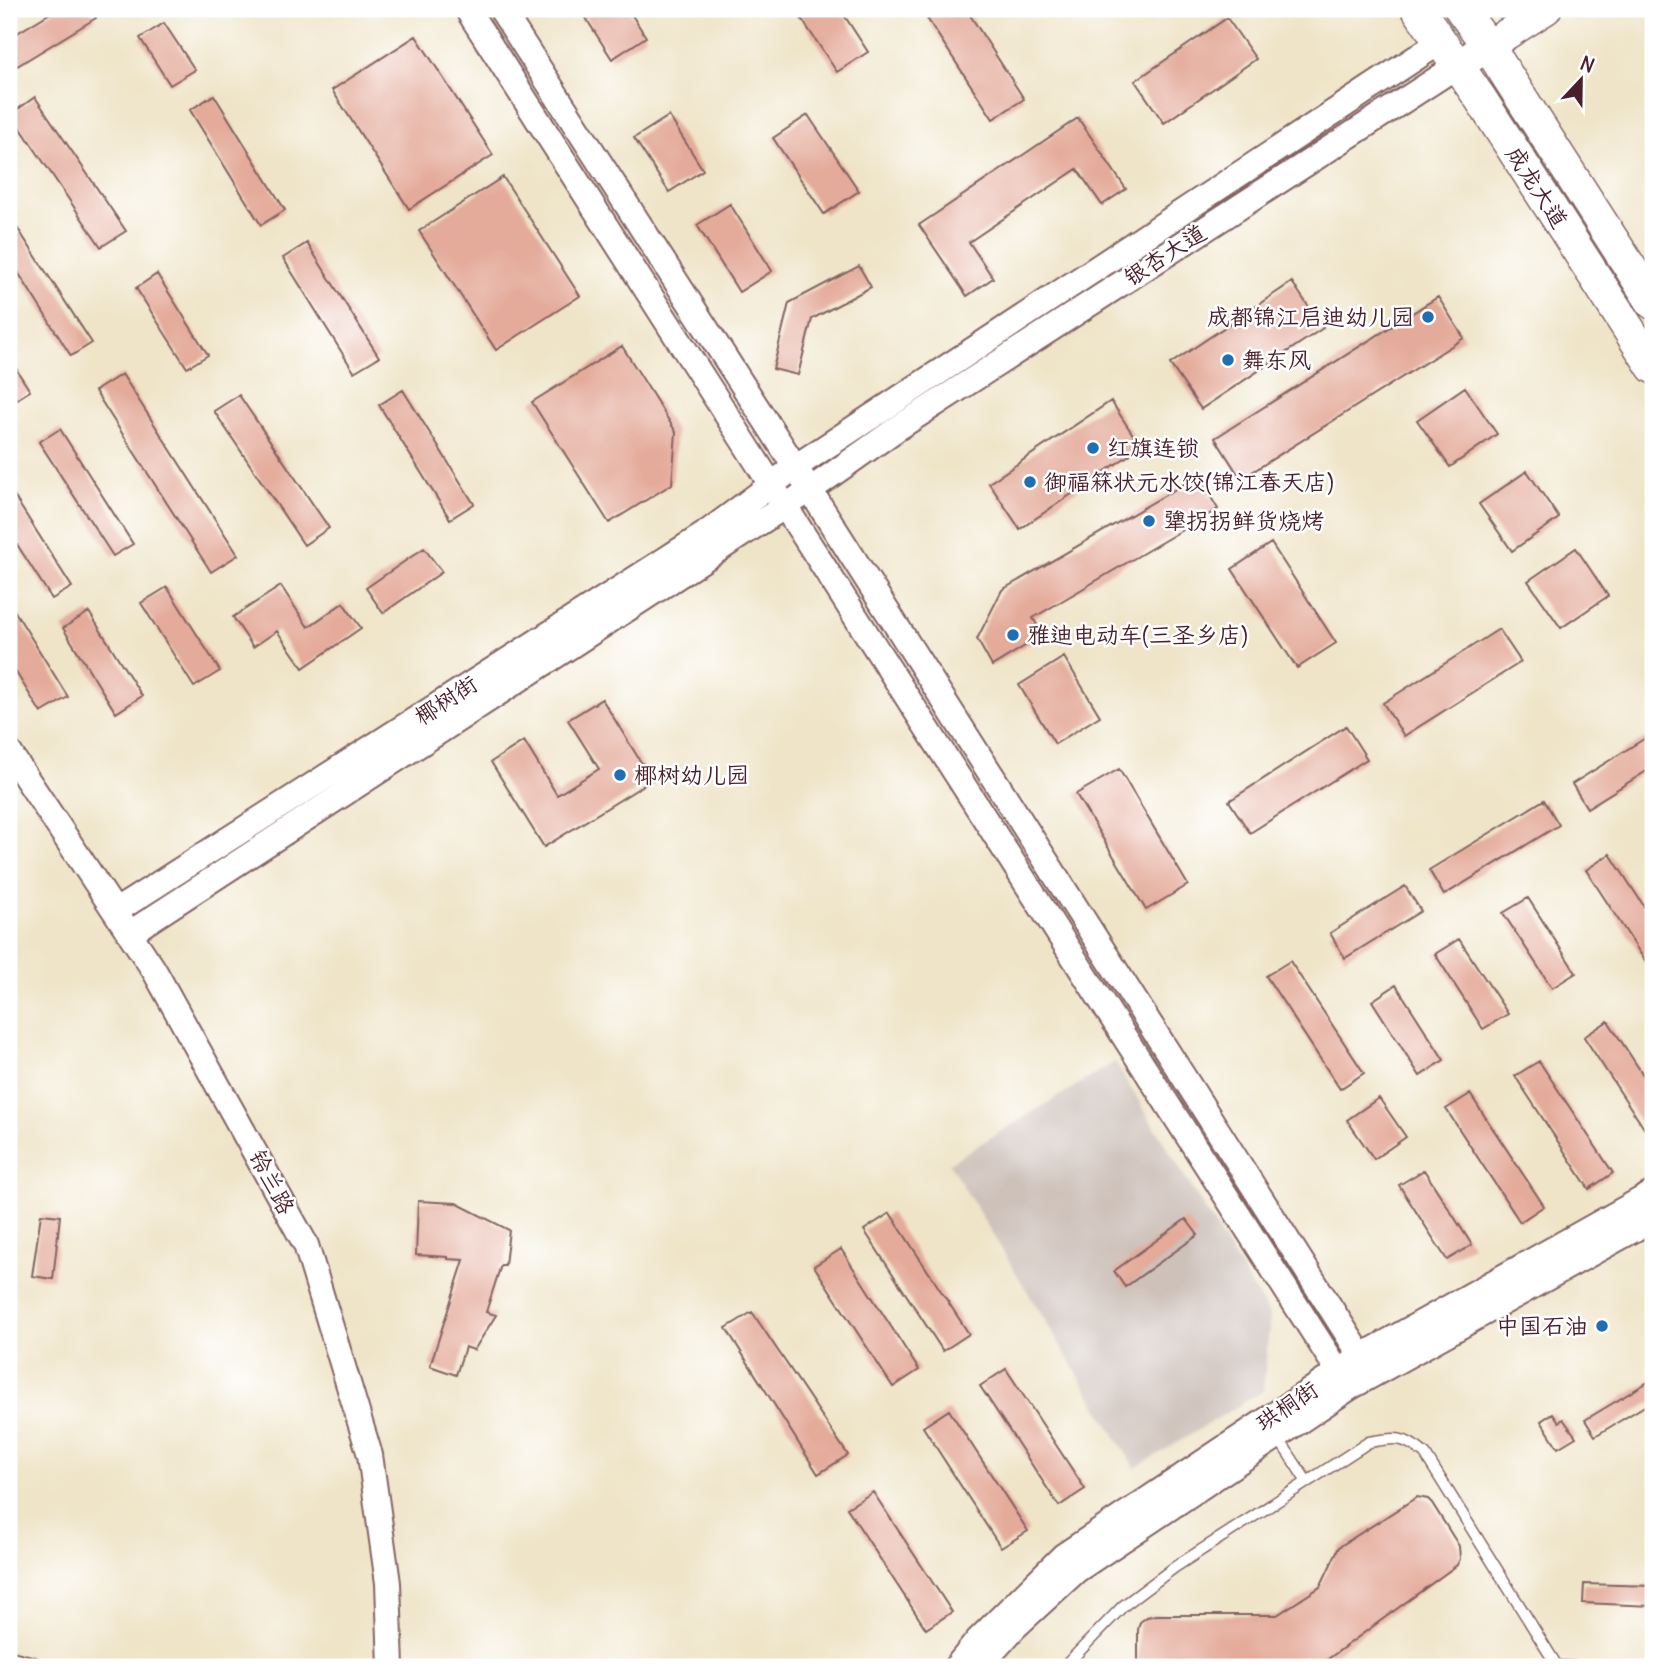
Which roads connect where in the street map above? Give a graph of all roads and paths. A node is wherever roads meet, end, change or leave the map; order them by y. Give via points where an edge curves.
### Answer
1 (467, 9) edge
2 (501, 9) edge
3 (1418, 9) edge
4 (1461, 9) edge
5 (1546, 9) edge
6 (1488, 46) junction
7 (1449, 54) junction
8 (1653, 303) edge
9 (1653, 367) edge
10 (795, 467) junction
11 (772, 483) junction
12 (810, 490) junction
13 (786, 506) junction
14 (9, 752) edge
15 (116, 911) junction
16 (131, 933) junction
17 (1653, 1193) edge
18 (1653, 1219) edge
19 (1367, 1365) junction
20 (1345, 1379) junction
21 (1277, 1436) junction
22 (1307, 1482) junction
23 (9, 1661) edge
24 (1557, 1666) edge
25 (32, 1667) edge
26 (391, 1667) edge
27 (956, 1667) edge
28 (979, 1667) edge
29 (1064, 1667) edge
30 (1590, 1667) edge

1 - 11 street
2 - 10 street
3 - 7 highway, 成龙大道
4 - 6 highway, 成龙大道
4 - 7 main road, 银杏大道
5 - 6 main road, 银杏大道
6 - 7 main road, 银杏大道
6 - 8 highway, 成龙大道
7 - 9 highway, 成龙大道
7 - 10 street, 银杏大道
7 - 12 street, 银杏大道
10 - 11 street, 银杏大道
10 - 12 street
11 - 13 street
11 - 15 street, 椰树街 via 705,534
12 - 13 street, 银杏大道
12 - 19 street
13 - 16 street, 椰树街
13 - 20 street
14 - 15 street, 铃兰路
15 - 16 street, 铃兰路
16 - 26 street, 铃兰路 via 306,1245 370,1454 388,1583
17 - 19 street, 珙桐街
18 - 19 street, 珙桐街
19 - 20 street, 珙桐街
20 - 21 street, 珙桐街
20 - 27 street, 珙桐街 via 1063,1556
21 - 22 lane
21 - 28 street, 珙桐街 via 1077,1570
22 - 24 lane via 1370,1442 1410,1441 1425,1454
22 - 29 lane via 1175,1567 1124,1606
23 - 25 street
24 - 30 lane

